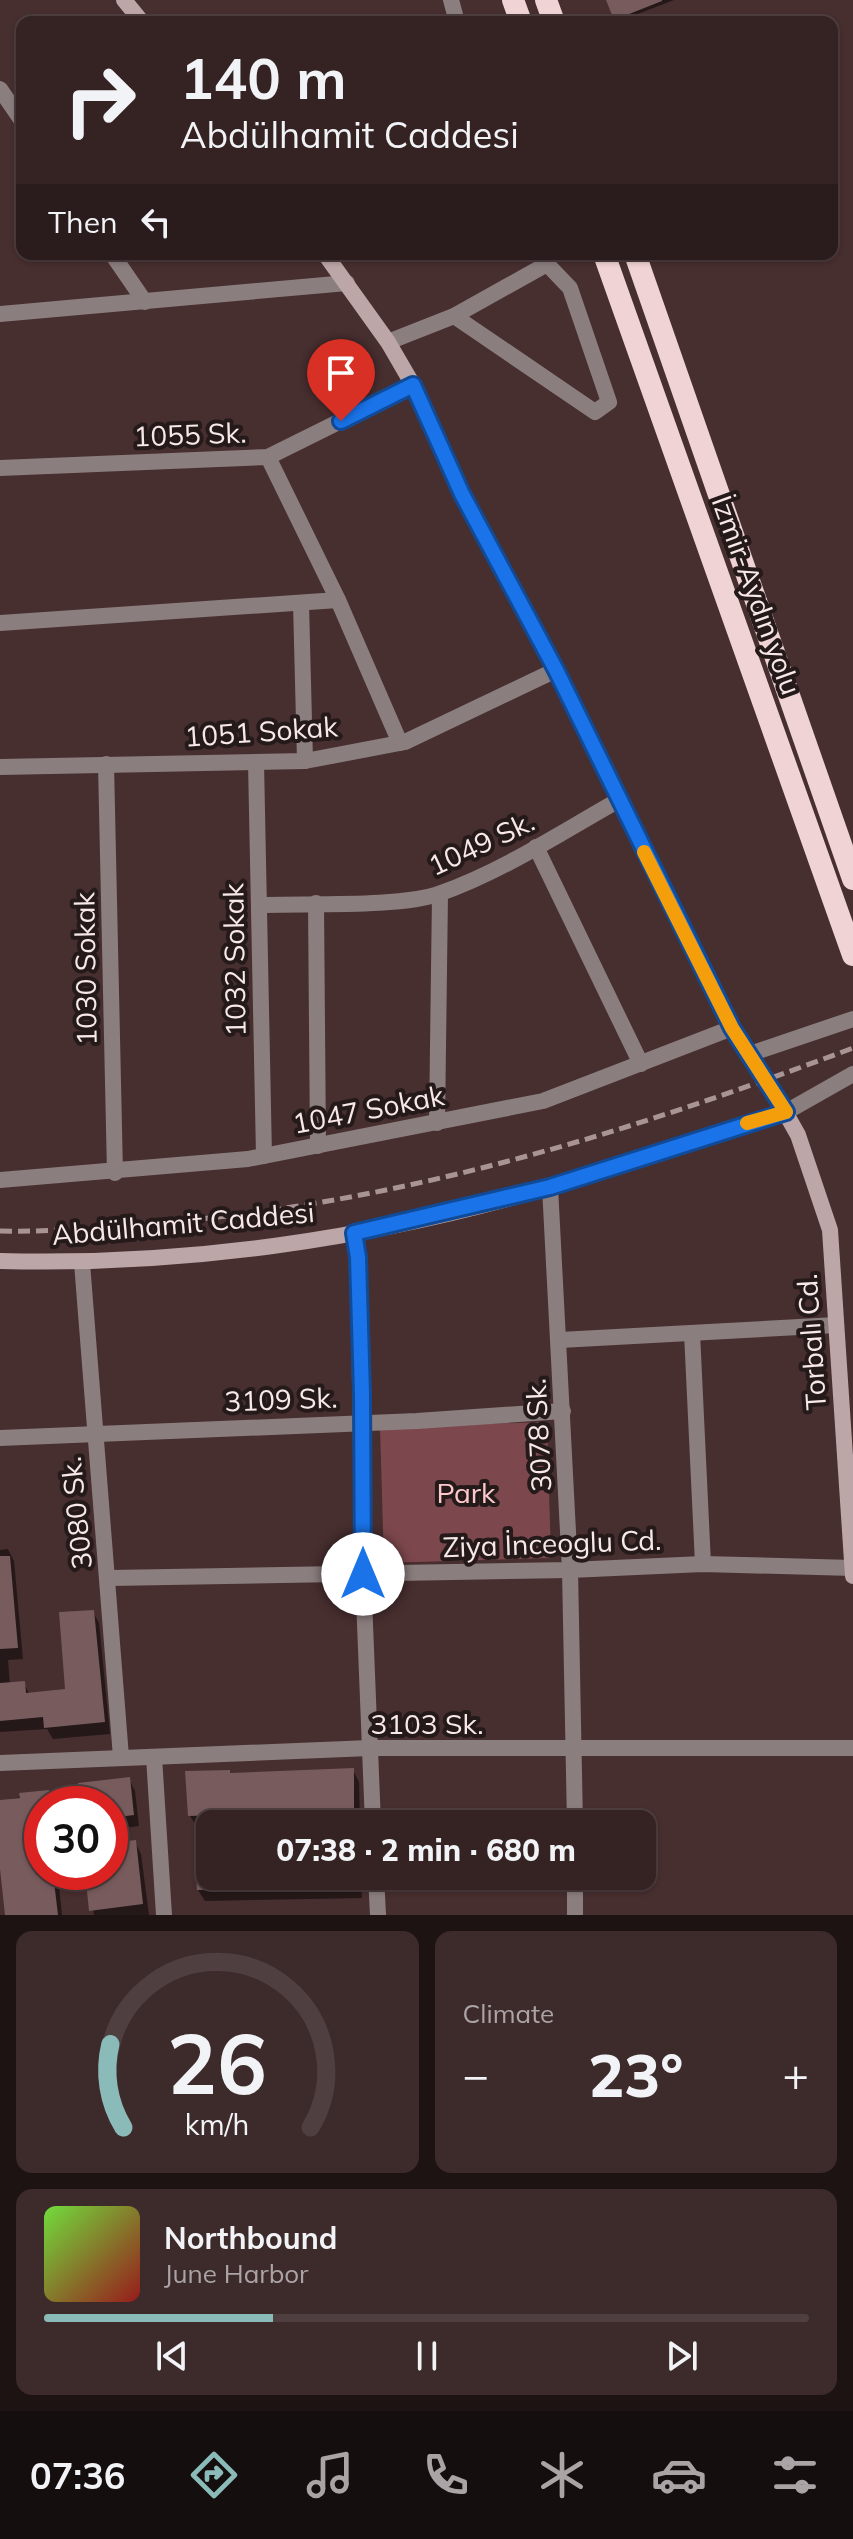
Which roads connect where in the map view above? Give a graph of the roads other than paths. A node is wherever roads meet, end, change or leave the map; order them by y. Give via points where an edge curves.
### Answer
1 (124, 0) edge
2 (137, 16) edge
3 (0, 89) edge
4 (16, 112) edge
5 (116, 260) edge
6 (330, 260) edge
7 (542, 260) edge
8 (545, 260) edge
9 (606, 260) edge
10 (637, 260) edge
11 (347, 283) junction
12 (145, 302) junction
13 (0, 314) edge
14 (454, 316) junction
15 (388, 342) junction
16 (413, 385) junction
17 (268, 457) junction
18 (0, 468) edge
19 (338, 600) junction
20 (301, 603) junction
21 (0, 623) edge
22 (556, 670) junction
23 (400, 743) junction
24 (305, 761) junction
25 (256, 762) junction
26 (106, 764) junction
27 (0, 767) edge
28 (619, 800) junction
29 (536, 847) junction
30 (853, 879) edge
31 (440, 894) junction
32 (316, 903) junction
33 (259, 905) junction
34 (853, 955) edge
35 (853, 1019) edge
36 (732, 1028) junction
37 (750, 1054) junction
38 (641, 1064) junction
39 (853, 1074) edge
40 (786, 1112) junction
41 (437, 1123) junction
42 (318, 1146) junction
43 (264, 1156) junction
44 (115, 1173) junction
45 (0, 1180) edge
46 (550, 1187) junction
47 (354, 1233) junction
48 (0, 1261) edge
49 (82, 1263) junction
50 (836, 1325) junction
51 (692, 1333) junction
52 (560, 1340) junction
53 (563, 1411) junction
54 (363, 1422) junction
55 (93, 1431) junction
56 (0, 1438) edge
57 (703, 1564) junction
58 (853, 1568) edge
59 (570, 1570) junction
60 (363, 1574) junction
61 (853, 1576) edge
62 (110, 1578) junction
63 (370, 1748) junction
64 (853, 1748) edge
65 (574, 1750) junction
66 (121, 1757) junction
67 (154, 1757) junction
68 (0, 1763) edge
69 (372, 1810) edge
70 (575, 1810) edge
71 (377, 1890) edge
72 (575, 1890) edge
73 (164, 1915) edge
74 (378, 1915) edge
75 (575, 1915) edge

1 - 2 main road
3 - 4 street
5 - 12 street
6 - 11 main road, Torbalı Cd.
7 - 14 street
8 - 14 street via 570,288 592,348 609,402 595,412
9 - 34 highway, İzmir-Aydın yolu
10 - 30 highway, İzmir-Aydın yolu
11 - 12 street
11 - 15 main road, Torbalı Cd.
12 - 13 street
14 - 15 street
15 - 16 main road, Torbalı Cd.
16 - 17 street, 1055 Sk.
16 - 22 main road, Torbalı Cd. via 462,494
17 - 18 street, 1055 Sk.
17 - 19 street
19 - 20 street
19 - 23 street
20 - 21 street
20 - 24 street
22 - 23 street, 1051 Sokak
22 - 28 main road, Torbalı Cd.
23 - 24 street, 1051 Sokak
24 - 25 street, 1051 Sokak
25 - 26 street, 1051 Sokak
25 - 33 street, 1032 Sokak
26 - 27 street, 1051 Sokak
26 - 44 street, 1030 Sokak
28 - 29 street, 1049 Sk.
28 - 36 main road, Torbalı Cd.
29 - 31 street, 1049 Sk.
29 - 38 street
31 - 32 street, 1049 Sk.
31 - 41 street
32 - 33 street, 1049 Sk.
32 - 42 street
33 - 43 street, 1032 Sokak
35 - 37 street
36 - 37 main road, Torbalı Cd.
36 - 38 street, 1047 Sokak
37 - 40 main road, Torbalı Cd.
38 - 41 street, 1047 Sokak via 543,1101
39 - 40 street
40 - 46 main road, Abdülhamit Caddesi
40 - 50 main road, Torbalı Cd. via 830,1230
41 - 42 street, 1047 Sokak
42 - 43 street, 1047 Sokak
43 - 44 street, 1047 Sokak
44 - 45 street, 1047 Sokak
46 - 47 main road, Abdülhamit Caddesi
46 - 52 street, 3078 Sk.
47 - 49 main road, Abdülhamit Caddesi
47 - 54 street
48 - 49 main road, Abdülhamit Caddesi
49 - 55 street, 3080 Sk.
50 - 51 street
50 - 58 main road, Torbalı Cd.
51 - 52 street
51 - 57 street
52 - 53 street, 3078 Sk.
53 - 54 street, 3109 Sk.
53 - 59 street, 3078 Sk.
54 - 55 street, 3109 Sk.
54 - 60 street
55 - 56 street, 3109 Sk.
55 - 62 street, 3080 Sk.
57 - 58 street, Ziya İnceoglu Cd.
57 - 59 street, Ziya İnceoglu Cd.
58 - 61 main road, Torbalı Cd.
59 - 60 street, Ziya İnceoglu Cd.
59 - 65 street, 3078 Sk.
60 - 62 street, Ziya İnceoglu Cd.
60 - 63 street
62 - 66 street, 3080 Sk.
63 - 65 street, 3103 Sk.
63 - 67 street, 3103 Sk.
63 - 69 street
64 - 65 street, 3103 Sk.
65 - 70 street, 3078 Sk.
66 - 67 street, 3103 Sk.
66 - 68 street, 3103 Sk.
67 - 73 street
71 - 74 street
72 - 75 street

